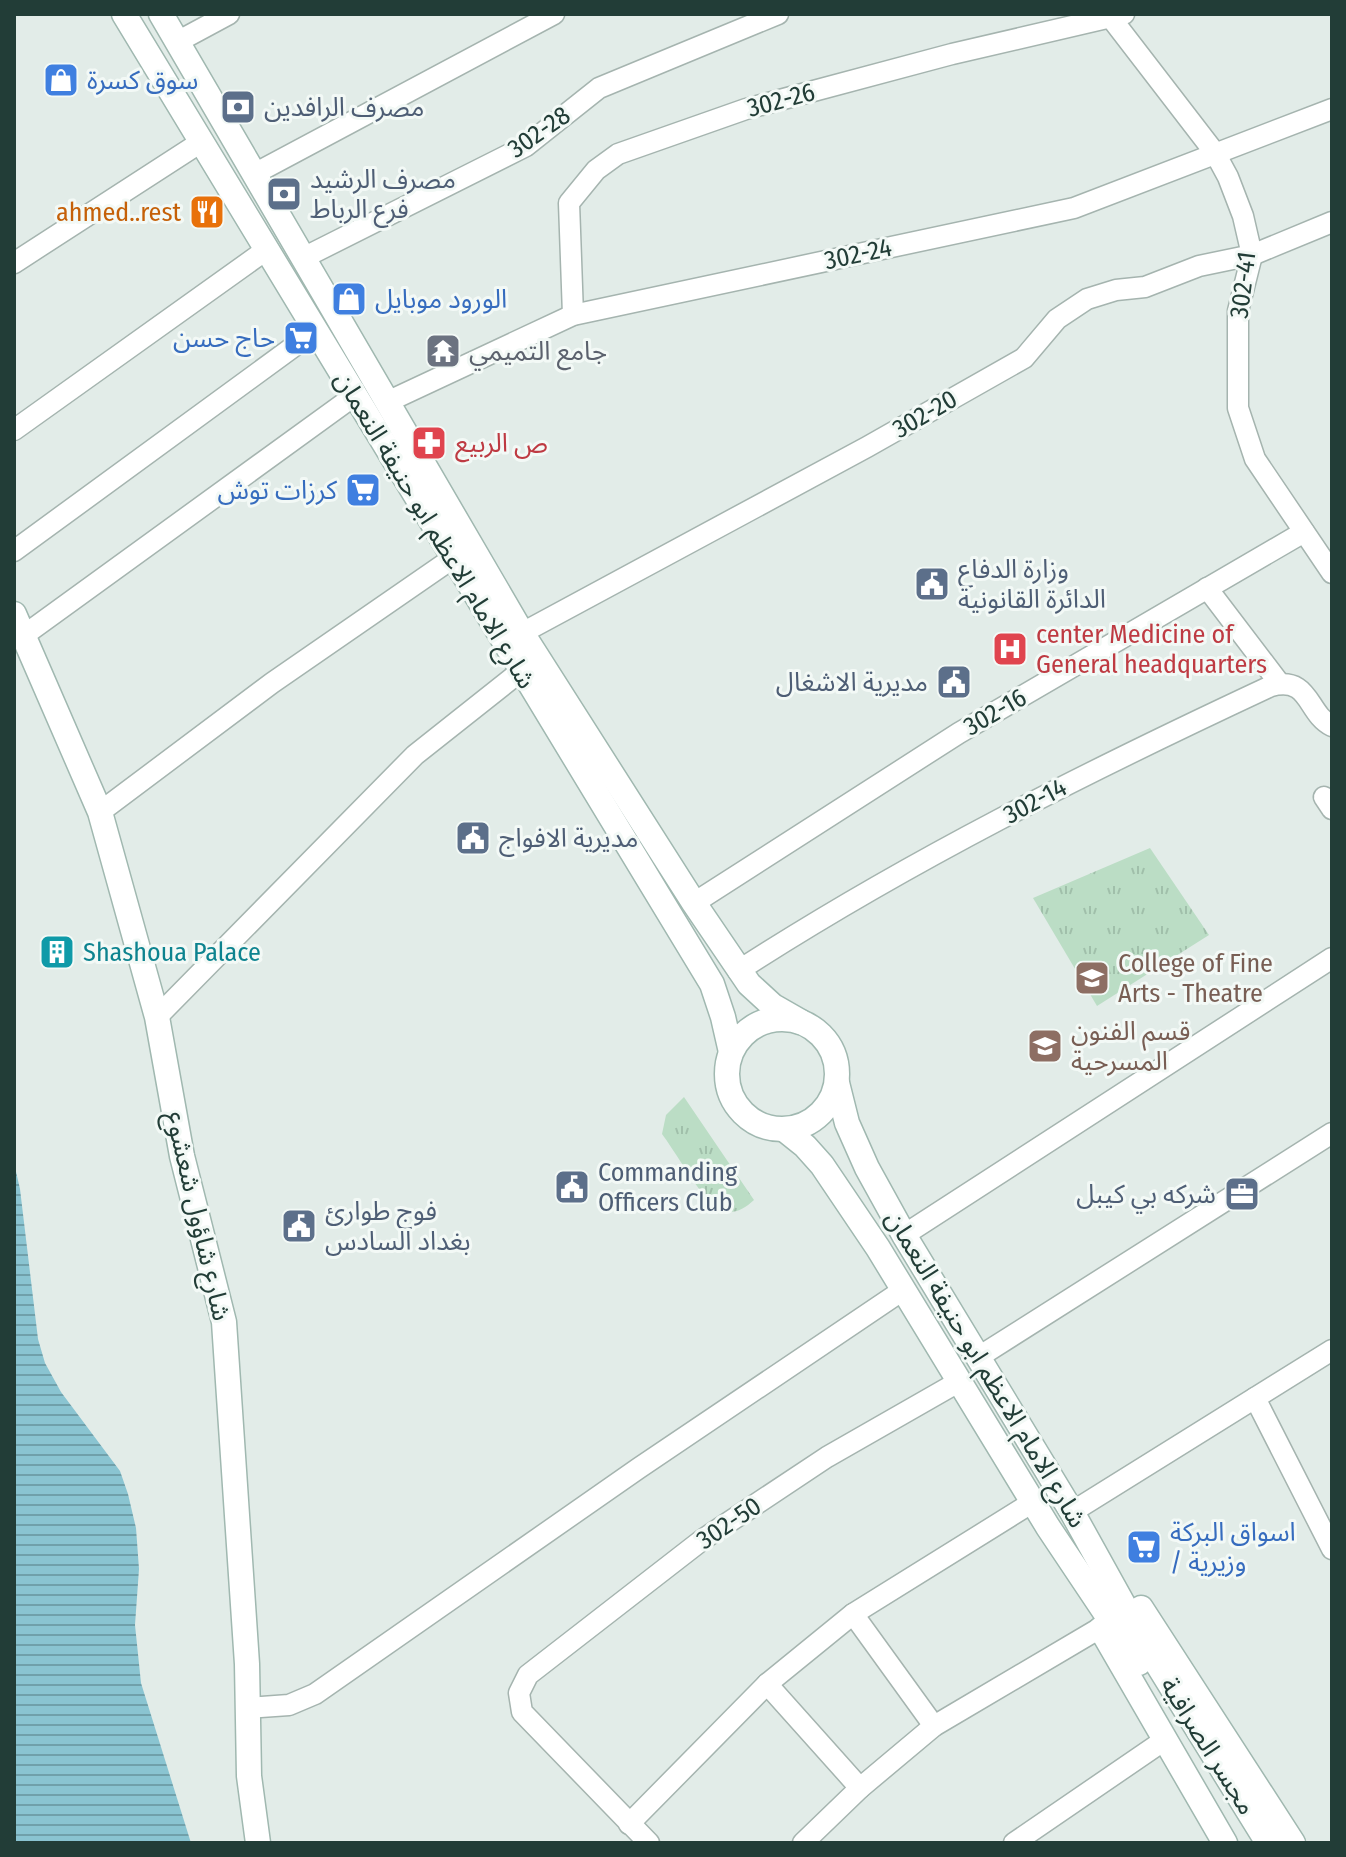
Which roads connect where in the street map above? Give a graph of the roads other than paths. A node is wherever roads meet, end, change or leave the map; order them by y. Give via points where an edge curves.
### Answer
1 (124, 14) edge
2 (229, 14) edge
3 (554, 14) edge
4 (778, 14) edge
5 (163, 16) edge
6 (1115, 16) edge
7 (177, 42) junction
8 (1332, 109) edge
9 (201, 142) junction
10 (1215, 153) junction
11 (254, 174) junction
12 (1332, 222) edge
13 (266, 250) junction
14 (1252, 255) junction
15 (303, 258) junction
16 (14, 263) edge
17 (573, 315) junction
18 (315, 331) junction
19 (354, 396) junction
20 (387, 402) junction
21 (14, 430) edge
22 (1304, 532) junction
23 (14, 551) edge
24 (453, 558) junction
25 (1332, 573) edge
26 (1207, 588) junction
27 (19, 625) edge
28 (522, 633) junction
29 (521, 671) junction
30 (1280, 684) junction
31 (1332, 726) edge
32 (100, 812) junction
33 (694, 903) junction
34 (1332, 958) edge
35 (738, 971) junction
36 (157, 1017) junction
37 (801, 1022) junction
38 (731, 1052) junction
39 (837, 1083) junction
40 (785, 1130) junction
41 (1332, 1133) edge
42 (904, 1235) junction
43 (903, 1290) junction
44 (1332, 1350) edge
45 (977, 1358) junction
46 (960, 1381) junction
47 (1255, 1398) junction
48 (1033, 1502) junction
49 (1077, 1520) junction
50 (1060, 1544) junction
51 (1332, 1549) edge
52 (853, 1614) junction
53 (1100, 1628) junction
54 (1142, 1653) junction
55 (767, 1684) junction
56 (247, 1708) junction
57 (934, 1726) junction
58 (1166, 1739) junction
59 (860, 1788) junction
60 (629, 1824) junction
61 (258, 1843) edge
62 (649, 1843) edge
63 (803, 1843) edge
64 (1014, 1843) edge
65 (1225, 1843) edge
66 (1250, 1843) edge
67 (1268, 1843) edge
68 (1293, 1843) edge

1 - 9 main road, شارع الامام الاعظم ابو حنيفة النعمان
2 - 7 street
3 - 11 street
4 - 15 street, 302-28 via 599,88 526,146
5 - 7 main road, شارع الامام الاعظم ابو حنيفة النعمان
6 - 10 street, 302-41
6 - 17 street, 302-26 via 746,109 618,154 596,170 569,203
7 - 11 main road, شارع الامام الاعظم ابو حنيفة النعمان
8 - 10 street, 302-24
9 - 13 main road, شارع الامام الاعظم ابو حنيفة النعمان
9 - 16 street
10 - 14 street, 302-41 via 1243,216
10 - 17 street, 302-24 via 1074,208
11 - 15 main road, شارع الامام الاعظم ابو حنيفة النعمان
12 - 14 street, 302-20
13 - 18 main road, شارع الامام الاعظم ابو حنيفة النعمان
13 - 21 street
14 - 22 street, 302-41 via 1238,311 1238,408 1255,459
14 - 28 street, 302-20 via 1087,299 1057,319 1024,358
15 - 20 main road, شارع الامام الاعظم ابو حنيفة النعمان
17 - 20 street, 302-24
18 - 19 main road, شارع الامام الاعظم ابو حنيفة النعمان
18 - 23 street
19 - 24 main road, شارع الامام الاعظم ابو حنيفة النعمان
19 - 27 street
20 - 28 main road, شارع الامام الاعظم ابو حنيفة النعمان
22 - 25 street, 302-41
22 - 26 street, 302-16
24 - 29 main road, شارع الامام الاعظم ابو حنيفة النعمان
24 - 32 street via 272,683
26 - 30 street
26 - 33 street, 302-16 via 959,733
27 - 32 main road, شارع شاؤول شعشوع
28 - 33 main road, شارع الامام الاعظم ابو حنيفة النعمان
29 - 36 street via 415,755
29 - 38 main road, شارع الامام الاعظم ابو حنيفة النعمان via 712,984
30 - 31 street via 1298,688
30 - 35 street, 302-14 via 1045,795 824,915
32 - 36 main road, شارع شاؤول شعشوع
33 - 35 main road, شارع الامام الاعظم ابو حنيفة النعمان
34 - 42 street
35 - 37 main road, شارع الامام الاعظم ابو حنيفة النعمان via 760,995
36 - 56 main road, شارع شاؤول شعشوع via 182,1156 224,1322
37 - 38 main road via 768,1020 740,1038
37 - 39 main road via 830,1046
38 - 40 main road via 726,1075 737,1108 751,1121
39 - 40 main road via 819,1115
39 - 42 main road, شارع الامام الاعظم ابو حنيفة النعمان via 847,1123
40 - 43 main road, شارع الامام الاعظم ابو حنيفة النعمان via 822,1165
41 - 45 street
42 - 45 main road, شارع الامام الاعظم ابو حنيفة النعمان
43 - 46 main road, شارع الامام الاعظم ابو حنيفة النعمان
43 - 56 street via 315,1694 289,1705
44 - 47 street
45 - 49 main road, شارع الامام الاعظم ابو حنيفة النعمان
46 - 48 main road, شارع الامام الاعظم ابو حنيفة النعمان
46 - 60 street, 302-50 via 827,1457 702,1540 528,1675 519,1693 522,1712
47 - 49 street
47 - 51 street
48 - 50 main road, شارع الامام الاعظم ابو حنيفة النعمان
48 - 52 street
49 - 54 main road, شارع الامام الاعظم ابو حنيفة النعمان
49 - 68 main road via 1163,1639
50 - 53 main road
50 - 54 main road, شارع الامام الاعظم ابو حنيفة النعمان
52 - 55 street
52 - 57 street
53 - 57 street
53 - 58 main road
54 - 66 main road, مجسر الصرافية
54 - 67 main road, مجسر الصرافية
55 - 59 street
55 - 60 street
56 - 61 main road, شارع شاؤول شعشوع
57 - 59 street
58 - 64 street
58 - 65 main road
59 - 63 street
60 - 62 street

